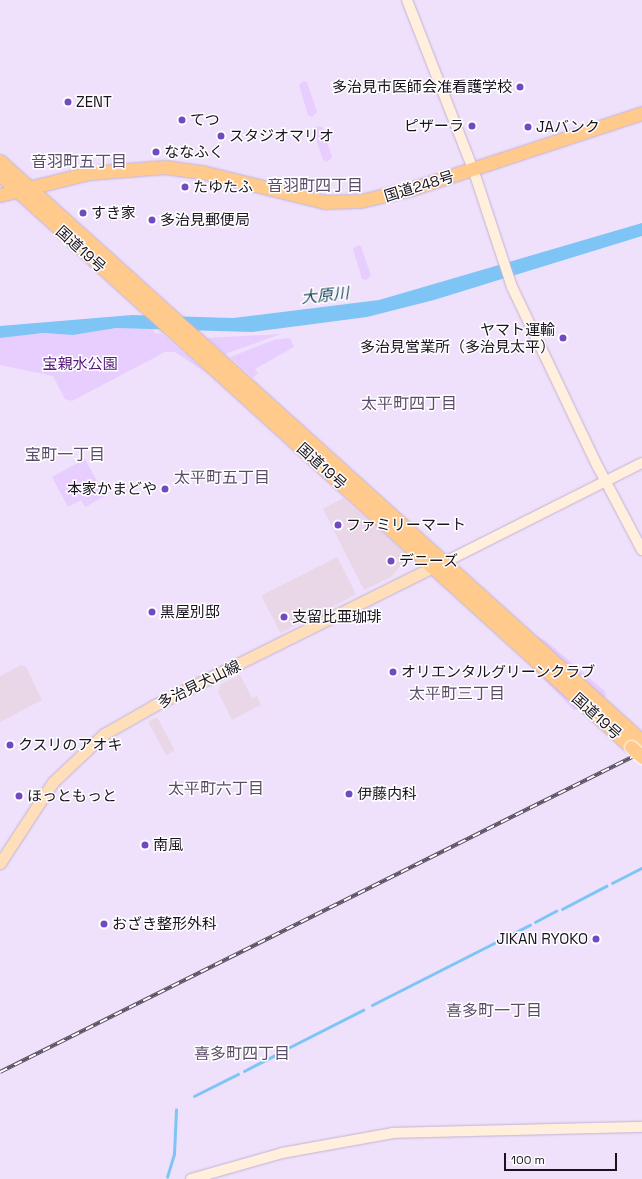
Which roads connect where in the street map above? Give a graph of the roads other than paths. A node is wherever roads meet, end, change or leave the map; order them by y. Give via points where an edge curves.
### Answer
1 (407, 0) edge
2 (642, 113) edge
3 (0, 161) edge
4 (473, 169) junction
5 (0, 176) edge
6 (26, 192) junction
7 (0, 195) edge
8 (0, 203) edge
9 (107, 265) junction
10 (642, 463) edge
11 (605, 481) junction
12 (642, 550) edge
13 (445, 562) junction
14 (432, 567) junction
15 (637, 744) edge
16 (642, 757) edge
17 (0, 863) edge
18 (642, 1127) edge
19 (191, 1179) edge

1 - 4 street
2 - 4 highway, 国道248号
3 - 6 highway, 国道19号
4 - 6 highway, 国道248号 via 379,198 341,202 325,202 183,169 149,167 94,174
4 - 11 street via 511,284
5 - 6 highway, 国道19号
6 - 7 highway, 国道248号
6 - 8 highway, 国道248号
6 - 9 highway, 国道19号
9 - 13 highway, 国道19号 via 194,338
9 - 14 highway, 国道19号 via 180,338
10 - 11 street
11 - 12 street
11 - 13 street
13 - 14 main road, 多治見犬山線
13 - 15 highway, 国道19号
14 - 15 highway, 国道19号
14 - 17 main road, 多治見犬山線 via 155,705 104,734 53,782
15 - 16 highway, 国道19号, bridge
18 - 19 street via 393,1133 282,1153

